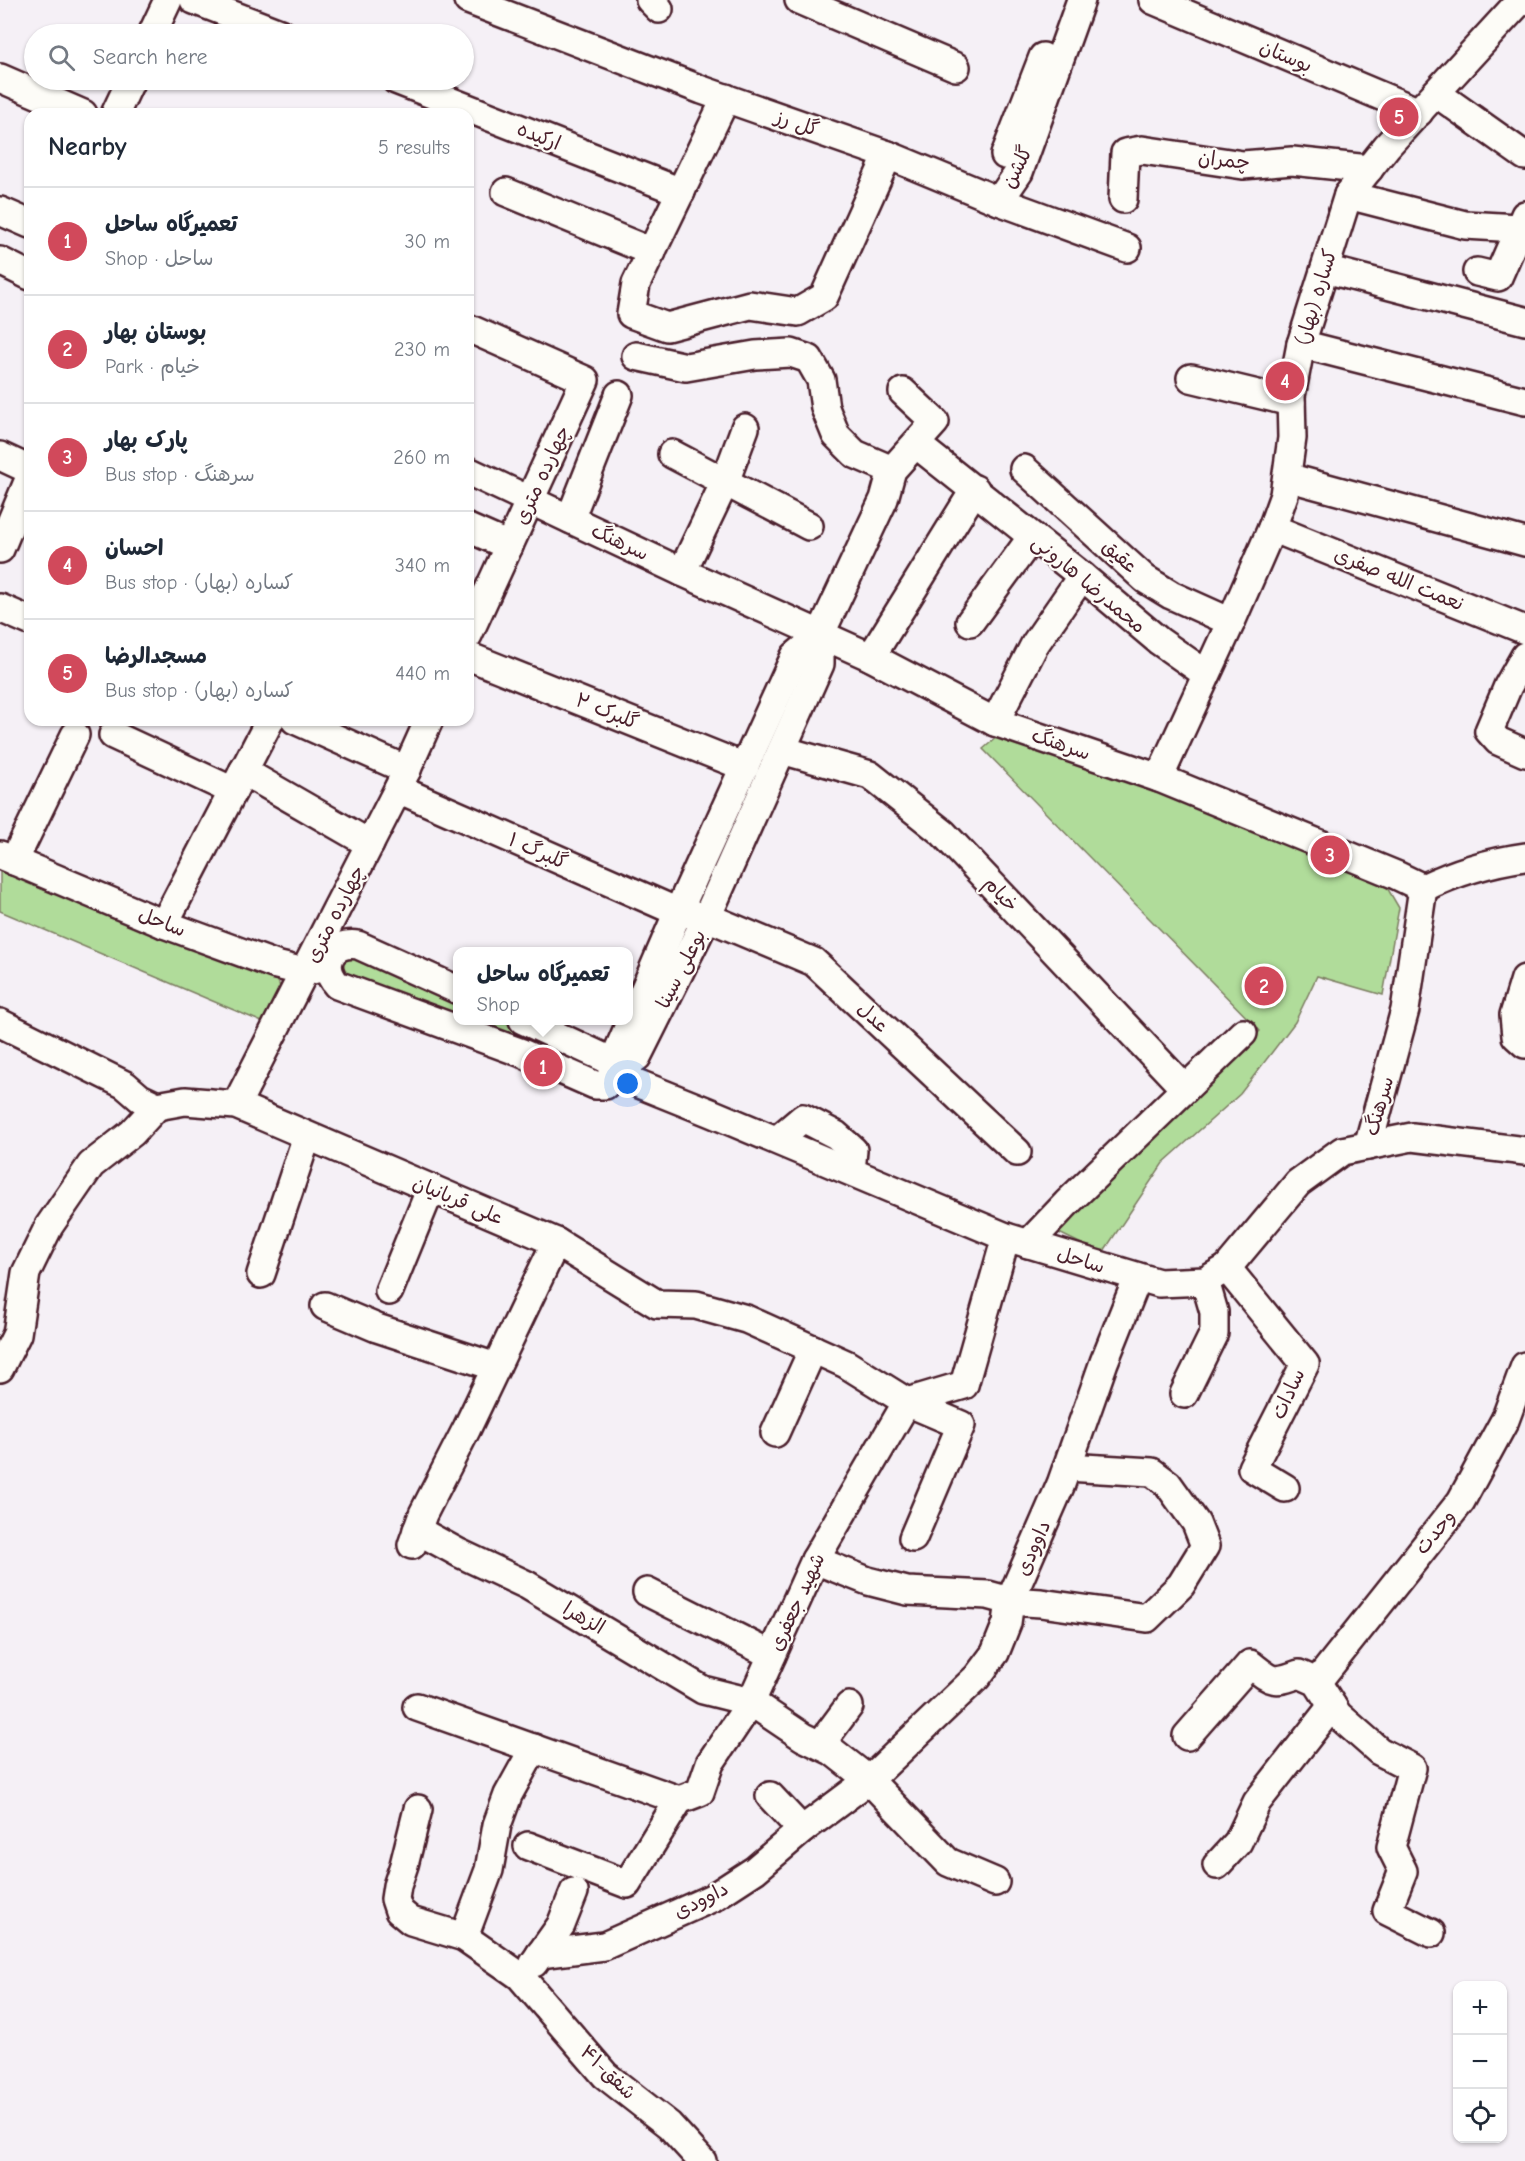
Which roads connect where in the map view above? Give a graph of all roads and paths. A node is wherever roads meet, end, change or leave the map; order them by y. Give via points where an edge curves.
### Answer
1 (168, 0) edge
2 (194, 0) edge
3 (468, 0) edge
4 (800, 0) edge
5 (1066, 0) edge
6 (1081, 0) edge
7 (1153, 0) edge
8 (1521, 0) edge
9 (157, 24) edge
10 (256, 24) edge
11 (956, 67) dead end
12 (0, 78) edge
13 (24, 88) edge
14 (28, 90) edge
15 (126, 90) edge
16 (421, 90) edge
17 (726, 98) junction
18 (1428, 102) junction
19 (69, 108) edge
20 (118, 108) edge
21 (467, 108) edge
22 (474, 111) edge
23 (888, 155) junction
24 (1525, 156) edge
25 (1369, 169) junction
26 (506, 192) dead end
27 (681, 192) junction
28 (1348, 195) junction
29 (1123, 199) dead end
30 (999, 201) junction
31 (0, 211) edge
32 (24, 221) edge
33 (1523, 223) edge
34 (1126, 248) dead end
35 (652, 252) junction
36 (0, 261) edge
37 (1324, 269) junction
38 (1477, 272) dead end
39 (24, 273) edge
40 (1525, 321) edge
41 (474, 331) edge
42 (1301, 344) junction
43 (636, 356) dead end
44 (1191, 378) dead end
45 (903, 392) dead end
46 (619, 395) dead end
47 (1525, 401) edge
48 (1291, 402) junction
49 (745, 428) dead end
50 (916, 444) junction
51 (672, 454) dead end
52 (0, 456) edge
53 (24, 467) edge
54 (1024, 469) dead end
55 (892, 470) junction
56 (474, 474) edge
57 (1287, 477) junction
58 (725, 482) junction
59 (24, 487) edge
60 (975, 489) junction
61 (530, 500) junction
62 (6, 516) edge
63 (570, 519) junction
64 (809, 526) dead end
65 (1272, 528) junction
66 (474, 531) edge
67 (1032, 537) junction
68 (1525, 542) edge
69 (509, 546) junction
70 (0, 549) edge
71 (682, 572) junction
72 (1082, 576) junction
73 (0, 608) edge
74 (24, 618) edge
75 (474, 622) edge
76 (970, 622) dead end
77 (1231, 622) junction
78 (1525, 630) edge
79 (820, 636) junction
80 (1525, 656) edge
81 (871, 657) junction
82 (474, 658) edge
83 (1206, 674) junction
84 (994, 722) junction
85 (267, 726) edge
86 (306, 726) edge
87 (426, 726) edge
88 (75, 735) dead end
89 (113, 735) dead end
90 (782, 750) junction
91 (1525, 753) edge
92 (745, 767) junction
93 (1159, 778) junction
94 (402, 779) junction
95 (238, 781) junction
96 (370, 844) junction
97 (1525, 856) edge
98 (7, 858) edge
99 (1423, 888) junction
100 (678, 912) junction
101 (707, 917) junction
102 (164, 924) junction
103 (316, 969) junction
104 (1525, 979) edge
105 (453, 988) edge
106 (633, 1016) edge
107 (0, 1023) edge
108 (534, 1025) edge
109 (629, 1025) edge
110 (1243, 1033) dead end
111 (1525, 1044) edge
112 (614, 1074) junction
113 (1185, 1089) junction
114 (157, 1106) junction
115 (237, 1106) junction
116 (307, 1136) junction
117 (1368, 1146) junction
118 (1525, 1150) edge
119 (1017, 1152) dead end
120 (431, 1188) junction
121 (1017, 1240) junction
122 (556, 1242) junction
123 (261, 1274) dead end
124 (1216, 1274) junction
125 (1138, 1277) junction
126 (389, 1291) dead end
127 (325, 1306) dead end
128 (813, 1349) junction
129 (1525, 1366) edge
130 (496, 1367) junction
131 (0, 1368) edge
132 (1184, 1394) dead end
133 (907, 1402) junction
134 (775, 1434) dead end
135 (1067, 1467) junction
136 (1284, 1488) dead end
137 (913, 1538) dead end
138 (815, 1560) junction
139 (647, 1592) dead end
140 (1010, 1601) junction
141 (772, 1656) junction
142 (1317, 1682) junction
143 (751, 1702) junction
144 (849, 1706) dead end
145 (1332, 1706) junction
146 (417, 1707) dead end
147 (1186, 1736) dead end
148 (820, 1745) junction
149 (534, 1748) junction
150 (868, 1780) junction
151 (770, 1796) dead end
152 (679, 1800) junction
153 (418, 1809) dead end
154 (802, 1830) junction
155 (528, 1846) dead end
156 (1217, 1865) dead end
157 (995, 1882) dead end
158 (574, 1892) dead end
159 (1431, 1933) dead end
160 (464, 1937) junction
161 (540, 1954) junction
162 (520, 1976) junction
163 (702, 2161) edge

1 - 9 street
2 - 10 street
3 - 17 street, گل رز
4 - 11 street
5 - 30 street, گلشن via 1001,167
6 - 30 street, گلشن via 1019,172
7 - 18 street, بوستان
8 - 18 street, کساره (بهار)
12 - 13 street
14 - 19 street
15 - 20 street
16 - 21 street, ارکیده
17 - 23 street, گل رز
17 - 27 street
18 - 24 street, بوستان
18 - 25 street, کساره (بهار)
22 - 27 street, ارکیده
23 - 30 street, گل رز
23 - 35 street via 824,297 798,312 750,305 667,327 631,314 636,284
25 - 28 street, کساره (بهار)
25 - 29 street, چمران via 1292,161 1243,165 1142,150 1125,153
26 - 35 street
27 - 35 street
28 - 33 street via 1465,225
28 - 37 street, کساره (بهار)
30 - 34 street, گل رز
31 - 32 street
33 - 38 street via 1498,277
36 - 39 street
37 - 40 street
37 - 42 street, کساره (بهار)
41 - 61 street, چهارده متری via 585,380
42 - 47 street
42 - 48 street, کساره (بهار)
43 - 55 street via 686,367 791,353 809,359 821,380 825,408 836,435 855,454
44 - 48 street
45 - 50 street, بوعلی سینا via 934,422
46 - 63 street
48 - 57 street, کساره (بهار)
49 - 58 street
50 - 55 street, بوعلی سینا
50 - 60 street, محمدرضا هارونی
51 - 58 street
52 - 53 street
54 - 77 street, عقیق via 1146,579 1170,595
55 - 79 street, بوعلی سینا via 884,499
56 - 61 street, سرهنگ
57 - 65 street, کساره (بهار)
57 - 68 street
58 - 64 street
58 - 71 street
59 - 62 street
60 - 67 street, محمدرضا هارونی
60 - 81 street
61 - 63 street, سرهنگ
61 - 69 street, چهارده متری
62 - 70 street
63 - 71 street, سرهنگ
65 - 77 street, کساره (بهار)
65 - 78 street, نعمت الله صفری
66 - 69 street
67 - 72 street, محمدرضا هارونی
67 - 76 street
69 - 75 street, چهارده متری
71 - 79 street, سرهنگ
72 - 83 street, محمدرضا هارونی via 1159,641
72 - 84 street via 1035,644
73 - 74 street
77 - 83 street, کساره (بهار)
79 - 81 street, سرهنگ
79 - 90 street, بوعلی سینا via 820,664
79 - 92 street, بوعلی سینا via 795,656
80 - 91 street via 1489,731 1498,741
81 - 84 street, سرهنگ
82 - 92 street, گلبرک ۲
83 - 93 street, کساره (بهار)
84 - 93 street, سرهنگ
85 - 95 street
86 - 94 street, گلبرگ ۱
87 - 94 street, چهارده متری
88 - 98 street
89 - 95 street
90 - 101 street, بوعلی سینا
90 - 113 street, خیام via 870,776 943,832
92 - 100 street, بوعلی سینا
93 - 99 street, سرهنگ
94 - 96 street, چهارده متری
94 - 100 street, گلبرگ ۱
95 - 96 street
95 - 102 street
96 - 103 street, چهارده متری
97 - 99 street via 1452,874
98 - 102 street, ساحل
99 - 117 street, سرهنگ via 1406,1010
100 - 101 street, گلبرگ ۱
100 - 106 street, بوعلی سینا
101 - 112 street, بوعلی سینا via 637,1057
101 - 119 street, عدل via 814,962
102 - 103 street, ساحل via 276,965
103 - 105 street via 337,948 351,944
103 - 112 street via 329,973 337,985 522,1053 595,1085 609,1083
103 - 115 street, چهارده متری
104 - 111 street via 1514,1015 1516,1036
107 - 114 street via 125,1085
108 - 112 street, ساحل via 607,1059
109 - 112 street, بوعلی سینا via 618,1051
110 - 113 street
112 - 121 street, ساحل
113 - 121 street via 1067,1203
114 - 115 street, علی قربانیان via 185,1101
114 - 131 street via 132,1133 91,1165 49,1226 26,1273 17,1334
115 - 116 street, علی قربانیان
116 - 120 street, علی قربانیان
116 - 123 street
117 - 118 street via 1412,1137
117 - 124 street via 1342,1151 1298,1183
120 - 122 street, علی قربانیان
120 - 126 street
121 - 125 street, ساحل
121 - 133 street via 964,1385
122 - 128 street, علی قربانیان via 657,1304 696,1305 746,1318
122 - 130 street, الزهرا
124 - 125 street, ساحل via 1159,1283
124 - 132 street via 1214,1333
124 - 136 street, سادات via 1305,1364 1252,1468
125 - 135 street, داوودی
127 - 130 street via 377,1328
128 - 133 street, علی قربانیان via 846,1364
128 - 134 street
129 - 142 street, وحدت via 1505,1420 1461,1501
130 - 143 street, الزهرا via 415,1537 527,1585 703,1690
133 - 137 street, علی قربانیان via 961,1425
133 - 138 street, شهید جعفری
135 - 140 street, داوودی
135 - 140 street via 1152,1472 1168,1484 1196,1523 1205,1546 1181,1585 1147,1618
138 - 140 street via 868,1581 908,1591 988,1595
138 - 141 street, شهید جعفری
139 - 141 street
140 - 150 street, داوودی via 1007,1623 995,1653 977,1677
141 - 143 street, شهید جعفری
142 - 145 street
142 - 147 street via 1299,1674 1280,1681 1250,1664
143 - 148 street
143 - 152 street, شهید جعفری via 710,1763 700,1792
144 - 148 street
145 - 156 street via 1257,1802 1238,1842
145 - 159 street via 1379,1751 1412,1768 1391,1847 1403,1871 1387,1911
146 - 149 street
148 - 150 street
149 - 152 street
149 - 160 street via 508,1795 497,1825 489,1870
150 - 154 street, داوودی
150 - 157 street via 948,1863
151 - 154 street
152 - 155 street, شهید جعفری via 627,1884
153 - 160 street, شفق-۴۱ via 397,1886 395,1899 399,1911 411,1921
154 - 161 street, داوودی via 755,1870 712,1898 604,1946
158 - 161 street via 561,1925
160 - 162 street, شفق-۴۱
161 - 162 street
162 - 163 street, شفق-۴۱ via 605,2075 669,2125

